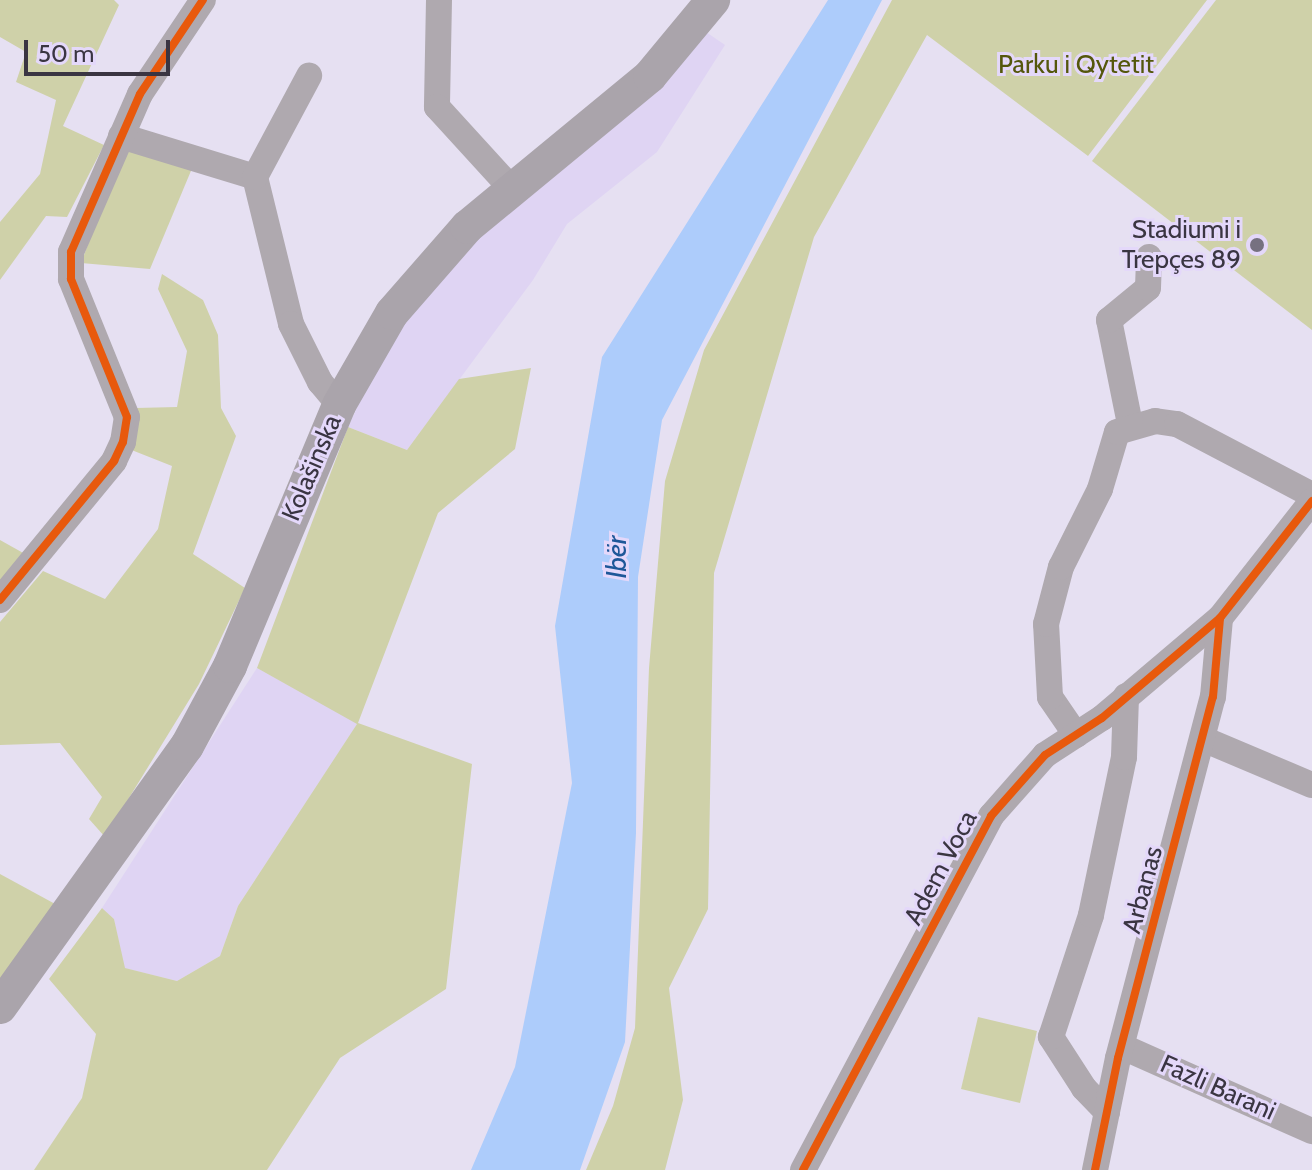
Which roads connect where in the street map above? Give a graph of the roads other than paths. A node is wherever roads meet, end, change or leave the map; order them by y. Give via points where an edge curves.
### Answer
1 (203, 0) edge
2 (439, 0) edge
3 (713, 0) edge
4 (309, 76) dead end
5 (121, 136) junction
6 (255, 177) junction
7 (511, 188) junction
8 (1149, 257) dead end
9 (339, 405) junction
10 (1130, 424) junction
11 (1312, 498) edge
12 (0, 600) edge
13 (1220, 618) junction
14 (1126, 696) junction
15 (1076, 735) junction
16 (1203, 739) junction
17 (1312, 785) edge
18 (0, 1007) edge
19 (1123, 1047) junction
20 (1107, 1112) junction
21 (1312, 1131) edge
22 (1099, 1168) edge
23 (803, 1170) edge

1 - 5 street via 140,94
2 - 7 street via 437,107
3 - 7 main road, Kolašinska via 650,76
4 - 6 street
5 - 6 street
5 - 12 street via 71,252 71,279 120,392 127,430 114,461
6 - 9 street via 291,324
7 - 9 main road, Kolašinska via 467,227 392,313
8 - 10 street via 1148,288 1109,320
9 - 18 main road, Kolašinska via 230,666 187,746
10 - 11 street via 1155,421 1202,434
10 - 15 street via 1111,441 1100,489 1050,598 1050,697
11 - 13 street, Adem Voca
13 - 14 street, Adem Voca
13 - 16 street, Arbanas via 1213,697
14 - 15 street, Adem Voca
14 - 20 street via 1124,757 1094,902 1051,1037 1084,1088
15 - 23 street, Adem Voca via 1017,781 991,816
16 - 17 street
16 - 19 street, Arbanas
19 - 20 street, Arbanas
19 - 21 street, Fazli Barani
20 - 22 street, Arbanas

